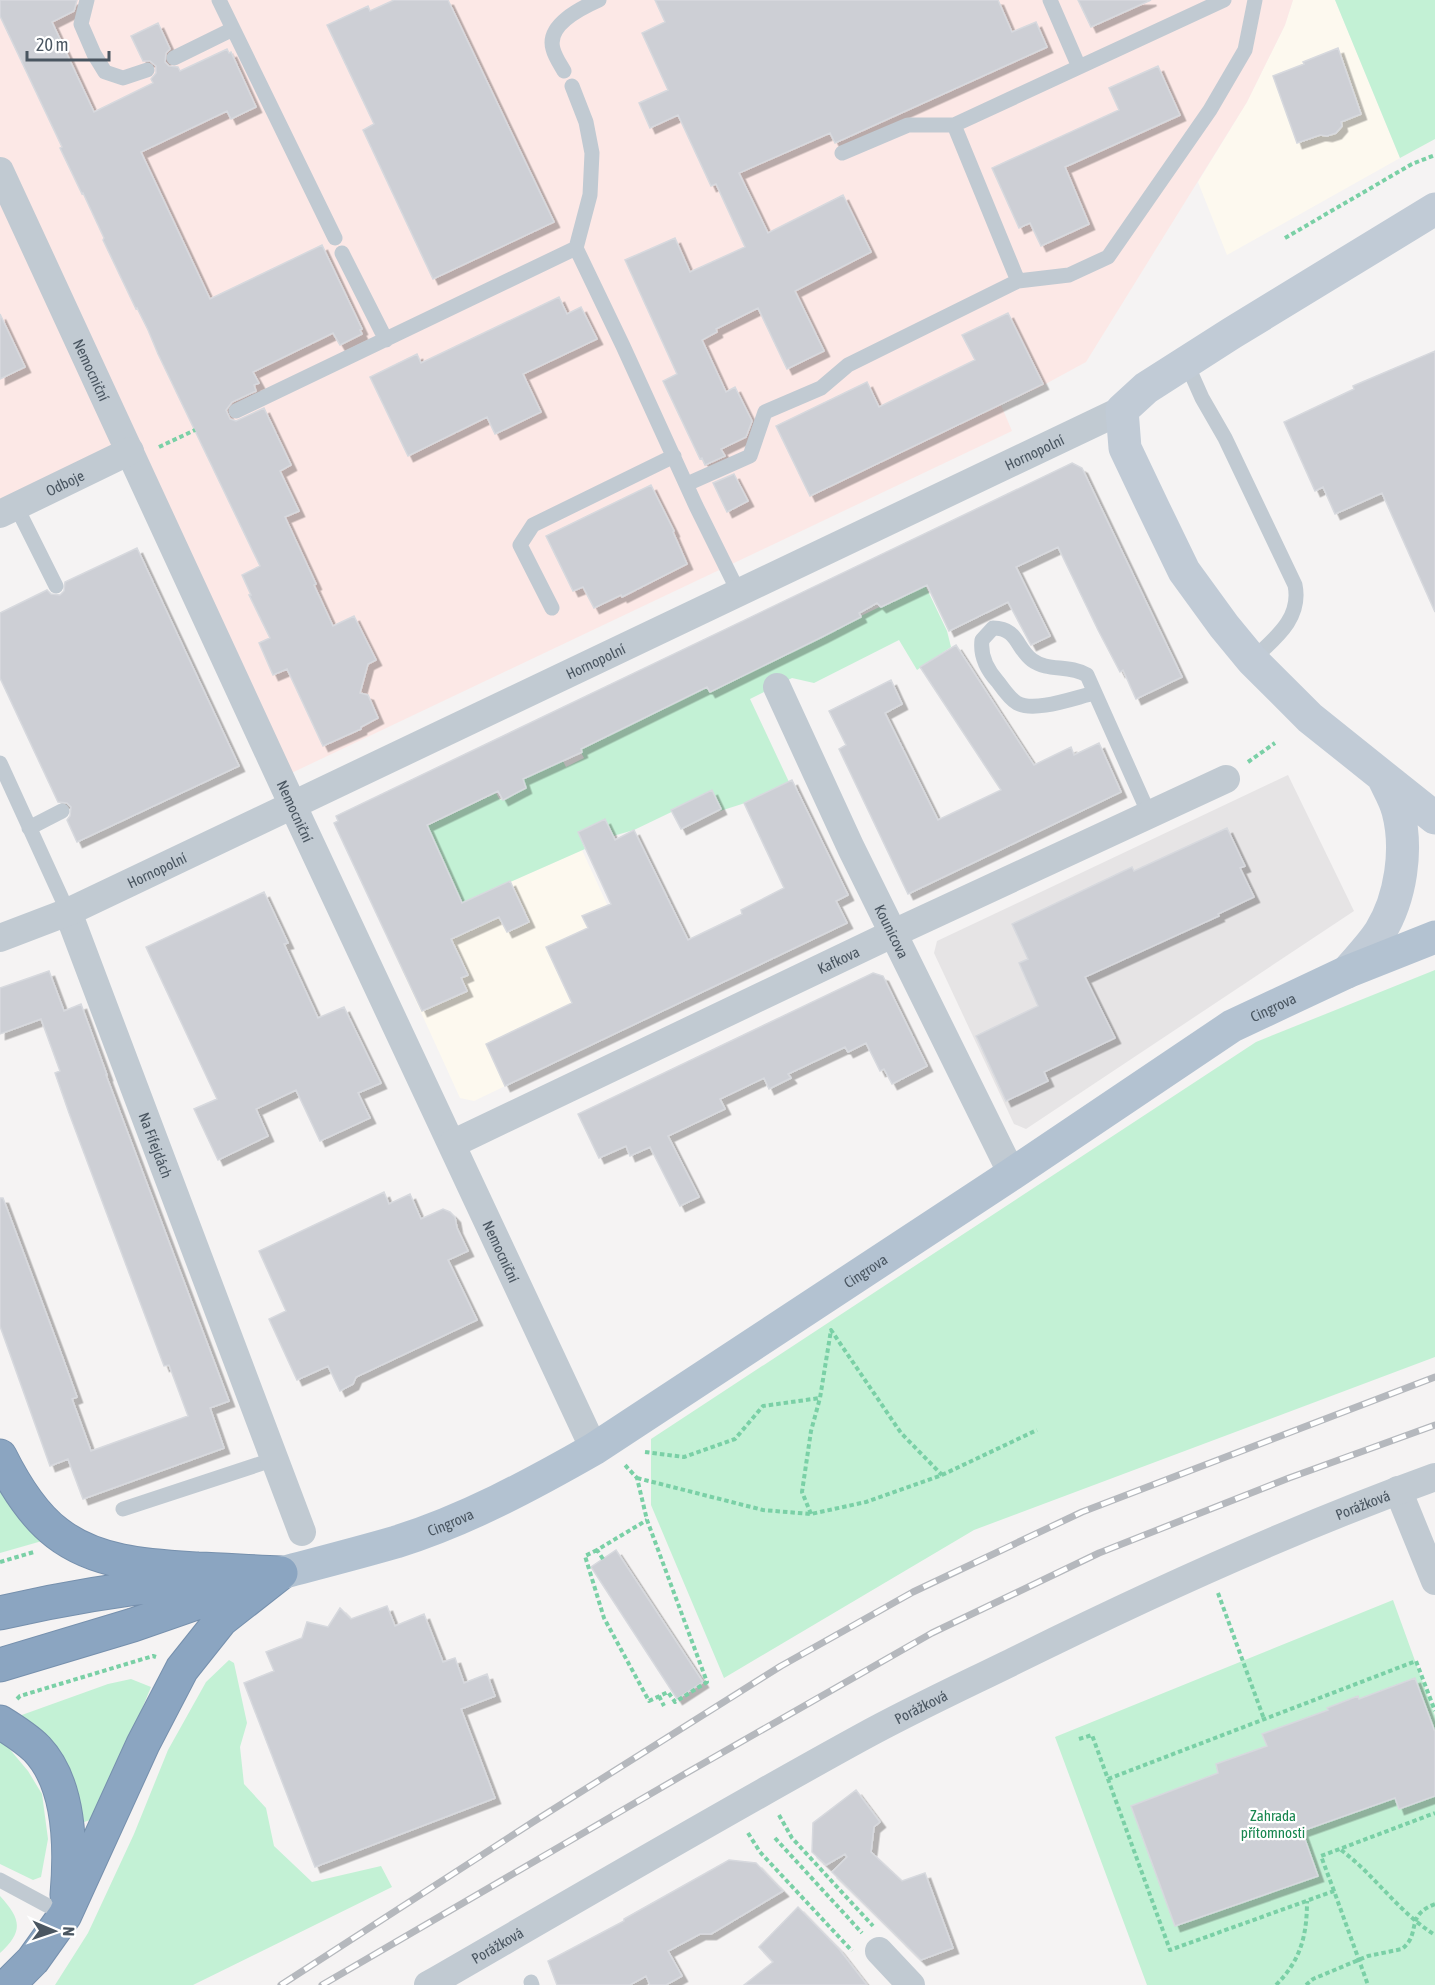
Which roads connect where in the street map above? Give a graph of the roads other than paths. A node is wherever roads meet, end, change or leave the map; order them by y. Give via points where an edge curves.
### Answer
1 (87, 0) edge
2 (219, 0) edge
3 (1050, 0) edge
4 (1224, 0) edge
5 (1255, 0) edge
6 (595, 1) edge
7 (233, 29) junction
8 (174, 58) dead end
9 (1079, 67) junction
10 (147, 70) dead end
11 (564, 71) dead end
12 (572, 86) dead end
13 (954, 125) junction
14 (842, 153) dead end
15 (0, 171) edge
16 (1435, 209) edge
17 (334, 238) dead end
18 (576, 248) junction
19 (342, 253) dead end
20 (1018, 281) junction
21 (386, 340) junction
22 (1186, 363) junction
23 (1122, 410) junction
24 (236, 411) dead end
25 (132, 455) junction
26 (674, 456) junction
27 (687, 484) junction
28 (8, 510) edge
29 (56, 586) dead end
30 (739, 593) junction
31 (552, 608) dead end
32 (1252, 660) junction
33 (777, 687) dead end
34 (1095, 693) junction
35 (0, 763) edge
36 (1382, 775) junction
37 (1226, 779) road end
38 (293, 805) junction
39 (62, 811) dead end
40 (1149, 814) junction
41 (1435, 818) edge
42 (29, 828) junction
43 (68, 912) junction
44 (894, 933) junction
45 (1435, 937) edge
46 (0, 938) edge
47 (1347, 972) junction
48 (452, 1144) junction
49 (1012, 1174) junction
50 (594, 1449) junction
51 (0, 1456) edge
52 (275, 1459) junction
53 (1435, 1477) edge
54 (1398, 1490) junction
55 (123, 1509) dead end
56 (302, 1532) dead end
57 (281, 1573) junction
58 (1435, 1581) edge
59 (0, 1613) edge
60 (1, 1665) edge
61 (7, 1712) edge
62 (0, 1880) edge
63 (65, 1915) junction
64 (879, 1951) road end
65 (8, 1985) edge
66 (428, 1985) edge
67 (911, 1985) edge

1 - 10 lane via 81,24 105,72 123,78
2 - 7 lane
3 - 9 lane
4 - 9 lane
5 - 20 lane via 1245,50 1210,110 1108,257 1069,275
6 - 11 lane via 565,20 552,38 552,48
7 - 8 lane
7 - 17 lane
9 - 13 lane
12 - 18 lane via 586,122 592,153 590,195
13 - 14 lane via 908,125
13 - 20 lane
15 - 25 street, Nemocniční
16 - 22 main road
18 - 21 lane
18 - 26 lane
19 - 21 lane
20 - 27 lane via 848,365 821,388 765,412 750,456
21 - 24 lane
22 - 23 main road via 1146,388
22 - 32 lane via 1295,585 1296,606 1290,619
23 - 30 street, Hornopolní
23 - 32 main road via 1125,448 1184,571
25 - 28 street, Odboje
25 - 38 street, Nemocniční
26 - 27 lane
26 - 31 lane via 533,525 520,544
27 - 30 lane
28 - 29 lane
30 - 38 street, Hornopolní
32 - 36 main road via 1310,718
33 - 44 street, Kounicova
34 - 34 lane via 1040,706 1027,707 1016,702 993,677 981,653 982,640 993,628 1002,628 1040,665 1071,668 1087,675
34 - 40 lane
35 - 42 lane, Na Fifejdách
36 - 41 main road
36 - 47 main road via 1398,809 1401,870 1379,933
37 - 40 street, Kafkova
38 - 43 street, Hornopolní
38 - 48 street, Nemocniční
39 - 42 lane
40 - 44 street, Kafkova
42 - 43 lane, Na Fifejdách
43 - 46 street, Hornopolní
43 - 52 street, Na Fifejdách
44 - 48 street, Kafkova
44 - 49 street, Kounicova
45 - 47 main road, Cingrova
47 - 49 main road, Cingrova via 1232,1026
48 - 50 street, Nemocniční
49 - 50 main road, Cingrova
50 - 57 main road, Cingrova via 530,1486 463,1516 398,1541
51 - 57 highway via 47,1525 70,1542 115,1560 142,1565
52 - 55 lane
52 - 56 street, Na Fifejdách
53 - 54 street, Porážková
54 - 58 street
54 - 66 street, Porážková via 1108,1614 863,1737
57 - 59 highway via 125,1588
57 - 60 highway via 133,1625
57 - 63 highway via 221,1620 182,1669 142,1744
61 - 63 highway via 21,1736 41,1754 61,1796 69,1849
62 - 63 lane
63 - 65 highway via 33,1960
64 - 67 street

